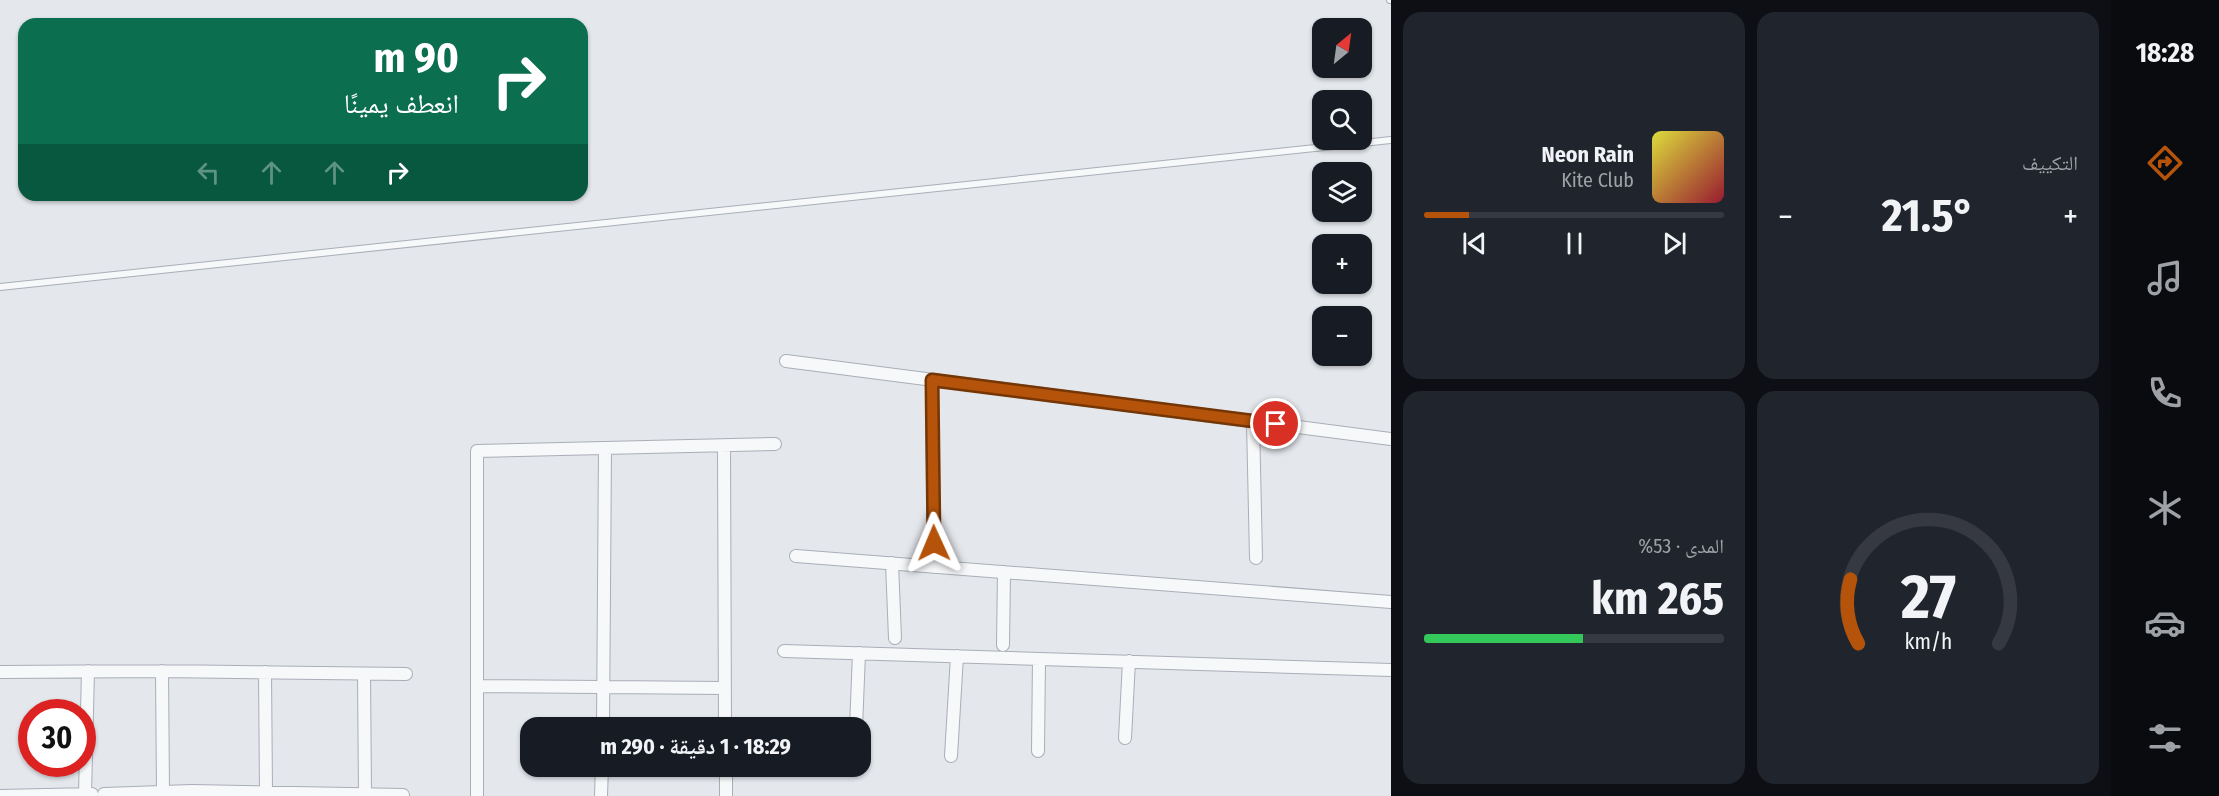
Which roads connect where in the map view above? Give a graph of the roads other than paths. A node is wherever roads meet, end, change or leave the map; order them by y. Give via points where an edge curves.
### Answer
1 (1391, 140) edge
2 (0, 287) edge
3 (786, 361) dead end
4 (932, 380) junction
5 (1253, 421) junction
6 (1391, 439) edge
7 (775, 444) dead end
8 (724, 446) junction
9 (605, 448) junction
10 (796, 556) dead end
11 (1256, 558) dead end
12 (892, 563) junction
13 (934, 567) junction
14 (1004, 572) junction
15 (1391, 602) edge
16 (895, 638) dead end
17 (1003, 645) dead end
18 (784, 651) dead end
19 (859, 653) junction
20 (957, 656) junction
21 (1039, 659) junction
22 (1129, 661) junction
23 (1391, 670) edge
24 (88, 671) junction
25 (162, 671) junction
26 (0, 672) edge
27 (265, 672) junction
28 (364, 674) junction
29 (406, 675) dead end
30 (477, 686) junction
31 (604, 687) junction
32 (725, 688) junction
33 (603, 717) edge
34 (725, 717) edge
35 (856, 717) edge
36 (1125, 738) dead end
37 (1038, 751) dead end
38 (951, 756) dead end
39 (602, 777) edge
40 (726, 777) edge
41 (163, 792) junction
42 (266, 792) junction
43 (85, 794) junction
44 (365, 794) junction
45 (104, 795) edge
46 (404, 795) edge
47 (0, 796) edge
48 (477, 796) edge
49 (601, 796) edge
50 (726, 796) edge

1 - 2 lane
3 - 4 street
4 - 5 street
4 - 13 street
5 - 6 street
5 - 11 street
7 - 8 street
8 - 9 street
8 - 32 street
9 - 30 street via 477,451
9 - 31 street
10 - 12 street
12 - 13 street
12 - 16 street
13 - 14 street
14 - 15 street
14 - 17 street
18 - 19 street
19 - 20 street
19 - 35 street
20 - 21 street
20 - 38 street
21 - 22 street
21 - 37 street
22 - 23 street
22 - 36 street
24 - 25 street
24 - 26 street
24 - 43 street
25 - 27 street
25 - 41 street
27 - 28 street
27 - 42 street
28 - 29 street
28 - 44 street
30 - 31 street
30 - 48 street
31 - 32 street
31 - 33 street
32 - 34 street
39 - 49 street
40 - 50 street
41 - 42 street
41 - 45 street
42 - 44 street
43 - 45 street
43 - 47 street
44 - 46 street

